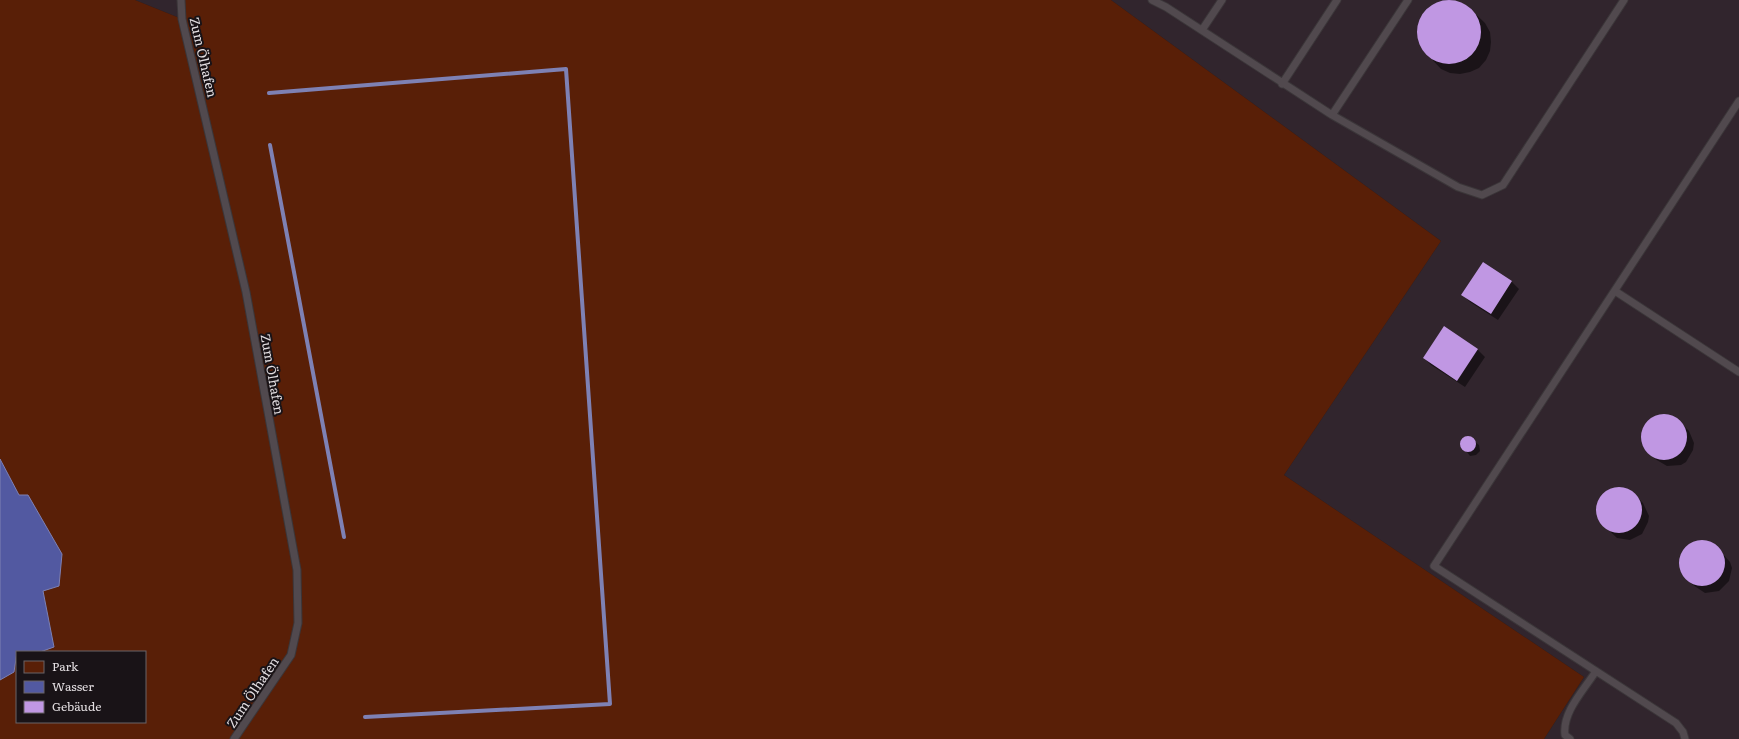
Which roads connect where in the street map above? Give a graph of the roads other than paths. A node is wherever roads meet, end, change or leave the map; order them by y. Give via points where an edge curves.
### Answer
1 (181, 0) edge
2 (1152, 0) edge
3 (1222, 0) edge
4 (1337, 0) edge
5 (1408, 0) edge
6 (1624, 0) edge
7 (1202, 30) junction
8 (1282, 84) junction
9 (1739, 101) edge
10 (1332, 115) junction
11 (1615, 291) junction
12 (1739, 372) edge
13 (1596, 671) junction
14 (234, 739) edge
15 (1570, 739) edge
16 (1685, 739) edge

1 - 14 lane, Zum Ölhafen via 182,19 246,292 297,570 298,623 291,655
2 - 7 lane
3 - 7 lane
4 - 8 lane
5 - 10 lane
6 - 10 lane via 1503,185 1482,195 1458,187
7 - 8 lane
8 - 10 lane
9 - 11 lane
11 - 12 lane
11 - 13 lane via 1434,566
13 - 15 lane via 1568,715 1564,726 1565,735
13 - 16 lane via 1676,723

